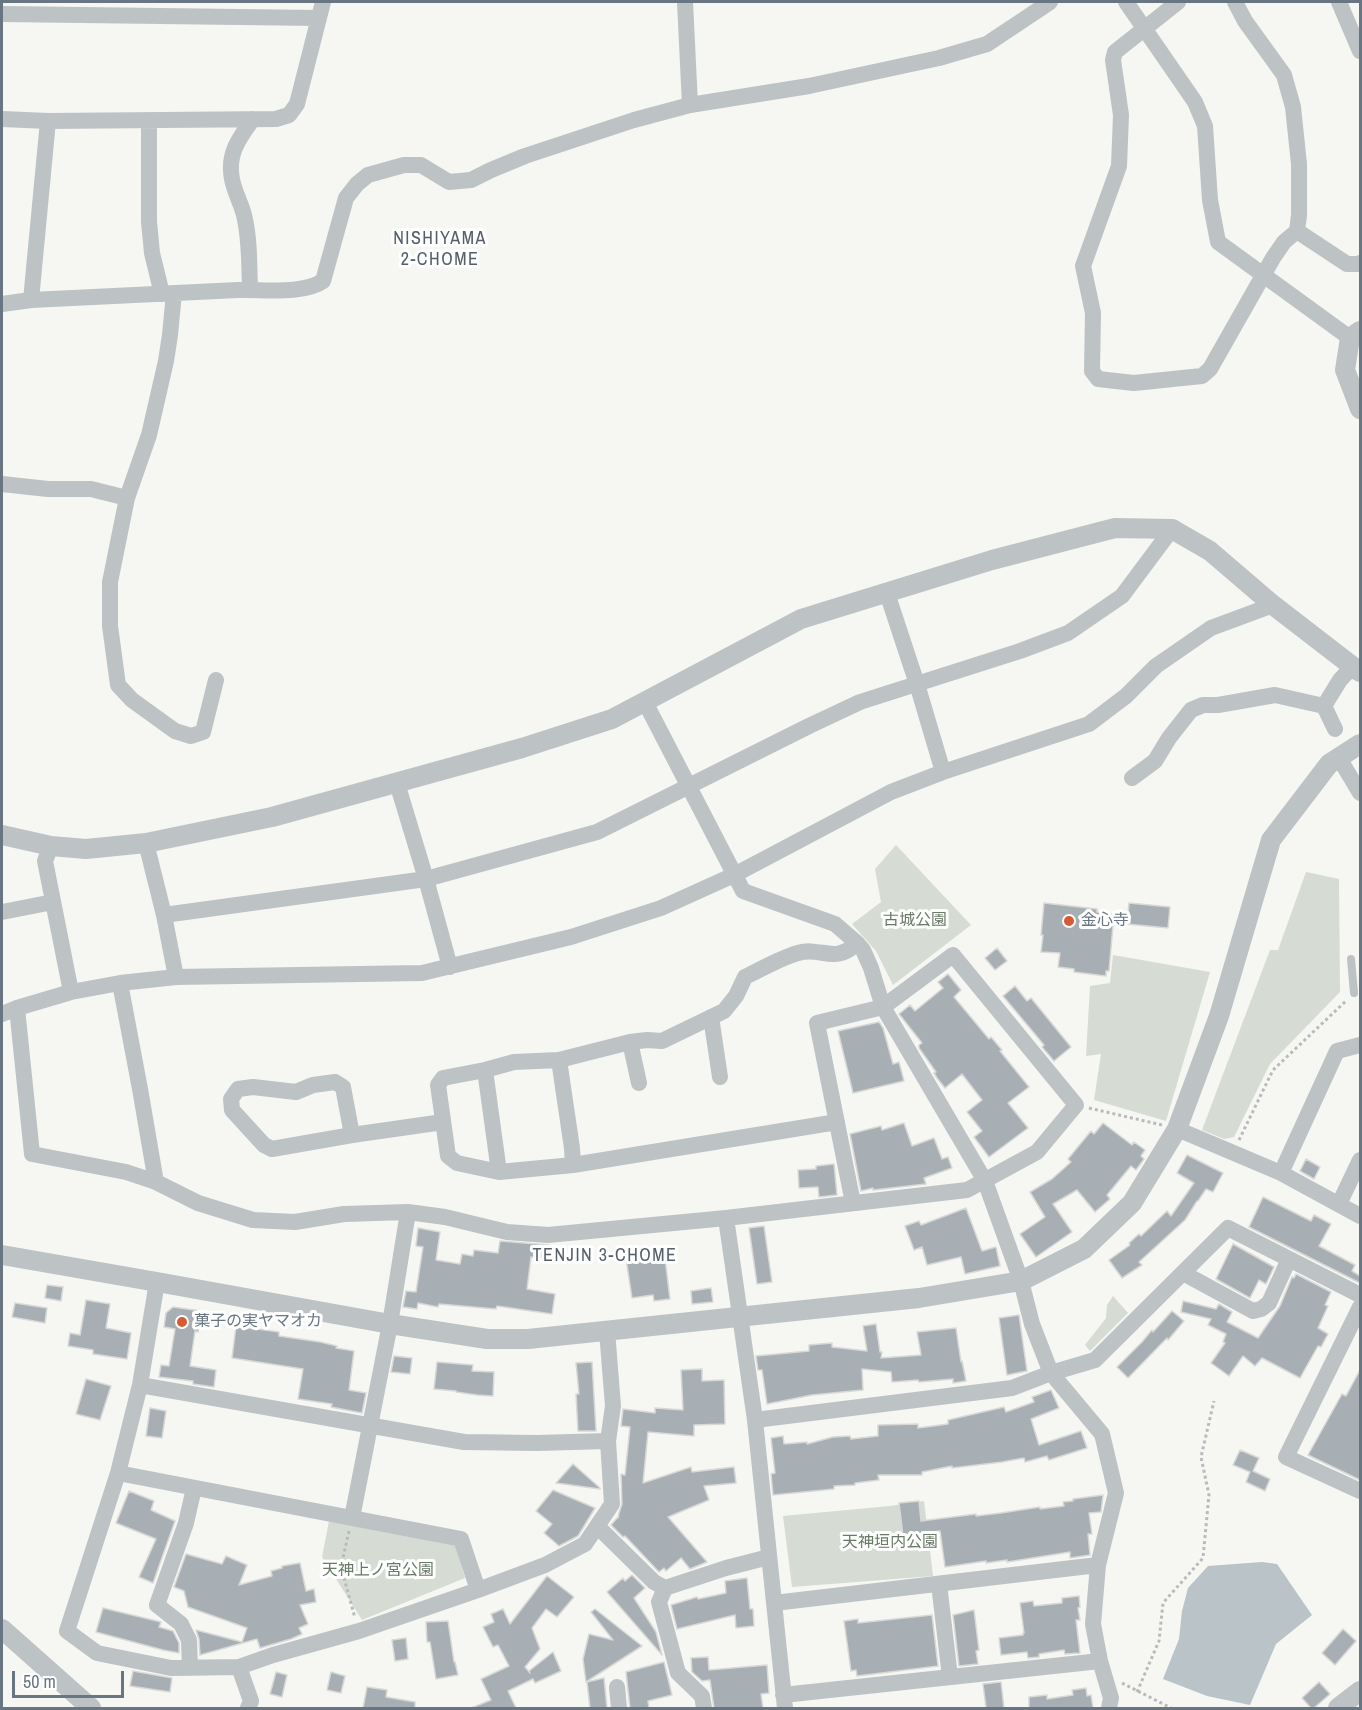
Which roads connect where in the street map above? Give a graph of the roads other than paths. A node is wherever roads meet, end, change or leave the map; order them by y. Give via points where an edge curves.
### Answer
1 (685, 2) edge
2 (1050, 2) edge
3 (1126, 2) edge
4 (1178, 2) edge
5 (1235, 2) edge
6 (1339, 2) edge
7 (321, 10) edge
8 (2, 14) edge
9 (1144, 29) junction
10 (1360, 51) edge
11 (690, 105) junction
12 (2, 119) edge
13 (253, 119) junction
14 (149, 120) junction
15 (48, 121) junction
16 (1297, 231) junction
17 (1360, 263) edge
18 (1264, 277) junction
19 (250, 289) junction
20 (168, 293) junction
21 (31, 300) junction
22 (2, 304) edge
23 (1355, 334) edge
24 (1360, 409) edge
25 (2, 484) edge
26 (127, 498) junction
27 (1172, 529) junction
28 (886, 593) junction
29 (1273, 605) junction
30 (1357, 669) edge
31 (216, 680) dead end
32 (917, 684) junction
33 (645, 702) junction
34 (1324, 706) junction
35 (1335, 729) dead end
36 (1360, 744) edge
37 (1339, 758) junction
38 (943, 772) junction
39 (1132, 778) dead end
40 (397, 783) junction
41 (689, 786) junction
42 (1360, 794) edge
43 (2, 834) edge
44 (146, 843) junction
45 (51, 846) junction
46 (734, 875) junction
47 (426, 879) junction
48 (53, 902) junction
49 (2, 912) edge
50 (164, 915) junction
51 (857, 943) junction
52 (1351, 959) dead end
53 (450, 967) junction
54 (176, 977) junction
55 (120, 983) junction
56 (71, 992) junction
57 (1354, 993) road end
58 (883, 1007) junction
59 (9, 1011) edge
60 (711, 1017) junction
61 (630, 1042) junction
62 (1360, 1045) edge
63 (559, 1060) junction
64 (485, 1070) junction
65 (720, 1077) dead end
66 (639, 1083) dead end
67 (443, 1122) junction
68 (837, 1122) junction
69 (1177, 1129) junction
70 (352, 1135) junction
71 (1360, 1161) edge
72 (573, 1165) junction
73 (499, 1172) junction
74 (1281, 1173) junction
75 (985, 1181) junction
76 (156, 1182) junction
77 (853, 1203) junction
78 (1339, 1204) junction
79 (408, 1212) junction
80 (1360, 1216) edge
81 (726, 1218) junction
82 (2, 1256) edge
83 (1289, 1259) junction
84 (1183, 1273) junction
85 (1021, 1281) junction
86 (158, 1282) junction
87 (1360, 1295) edge
88 (1360, 1307) edge
89 (740, 1318) junction
90 (390, 1324) junction
91 (607, 1331) junction
92 (1051, 1373) junction
93 (140, 1386) junction
94 (755, 1420) junction
95 (371, 1426) junction
96 (608, 1442) junction
97 (118, 1473) junction
98 (194, 1488) junction
99 (1360, 1491) edge
100 (352, 1518) junction
101 (597, 1526) junction
102 (769, 1557) junction
103 (1098, 1565) junction
104 (939, 1584) junction
105 (665, 1588) junction
106 (477, 1590) junction
107 (774, 1603) junction
108 (2, 1629) edge
109 (240, 1667) junction
110 (1102, 1667) junction
111 (190, 1668) junction
112 (950, 1677) junction
113 (617, 1687) dead end
114 (1360, 1691) edge
115 (784, 1702) edge
116 (91, 1708) edge
117 (248, 1708) edge
118 (619, 1708) edge
119 (704, 1708) edge
120 (1109, 1708) edge
121 (1338, 1708) edge

1 - 11 street
2 - 11 street via 987,44 939,58 809,86
3 - 9 street
4 - 9 street
5 - 16 street via 1284,75 1293,107 1299,164
6 - 10 street
7 - 8 street
7 - 13 street via 297,104 289,115
9 - 18 street via 1195,102 1205,126 1210,200 1218,243
9 - 18 street via 1115,52 1113,60 1121,115 1119,166 1083,266 1093,313 1092,371 1098,379 1134,383 1202,376 1210,369
11 - 19 street via 525,156 471,180 449,182 421,165 404,165 368,175 346,198 323,281 299,289
12 - 15 street
13 - 14 street
13 - 19 street via 236,143 231,159 232,179 249,246
14 - 15 street
14 - 20 street via 152,253
15 - 21 street
16 - 17 street via 1347,264
16 - 18 street via 1284,242
18 - 23 street
19 - 20 street
20 - 21 street
20 - 26 street via 172,324 166,361 149,435
21 - 22 street
23 - 24 street via 1345,370
25 - 26 street via 91,489
26 - 31 street via 110,582 110,626 118,685 166,725 191,736 203,732
27 - 28 street via 1115,528
27 - 29 street via 1210,551
27 - 32 street via 1122,596 1068,633
28 - 32 street
28 - 33 street via 801,619
29 - 30 street
29 - 38 street via 1211,628 1156,666 1126,696 1089,724
30 - 34 street via 1340,680
32 - 38 street
32 - 41 street via 860,702
33 - 40 street via 612,719
33 - 41 street
34 - 35 street
34 - 39 street via 1275,695 1203,705 1191,710 1155,761
36 - 37 street
37 - 42 street
37 - 69 street via 1329,764 1271,840 1220,1016
38 - 46 street via 891,792
40 - 44 street via 272,817
40 - 47 street
41 - 46 street
41 - 47 street via 597,832
43 - 45 street
44 - 45 street via 86,849
44 - 50 street
45 - 48 street via 45,861
46 - 51 street via 743,891 835,924
46 - 53 street via 661,908 571,938
47 - 50 street
47 - 53 street
48 - 49 street
48 - 56 street
50 - 54 street
51 - 58 street via 871,968
51 - 60 street via 848,952 838,954 800,952 745,977 724,1011
52 - 57 lane
53 - 54 street via 422,974
54 - 55 street
55 - 56 street
55 - 76 street
56 - 59 street
58 - 68 street via 817,1023
58 - 75 street
58 - 75 street via 953,955 1076,1105 1037,1152
59 - 76 street via 32,1154 126,1172
60 - 61 street via 662,1041
60 - 65 street
61 - 63 street
61 - 66 street
62 - 74 street via 1337,1051
63 - 64 street via 514,1062
63 - 72 street
64 - 67 street via 442,1078 438,1085
64 - 73 street
67 - 70 street
67 - 73 street via 448,1156 457,1163
68 - 72 street
68 - 77 street
69 - 74 street
69 - 85 street via 1132,1203 1084,1249
70 - 70 street via 272,1149 232,1110 231,1099 238,1089 296,1092 335,1082 343,1087
71 - 78 street
72 - 73 street
74 - 78 street
75 - 77 street via 967,1190
75 - 85 street
76 - 79 street via 198,1203 253,1220 296,1222 344,1214
77 - 81 street
78 - 80 street
79 - 81 street via 548,1236
79 - 90 street
81 - 89 street
82 - 86 street
83 - 84 street via 1228,1228
83 - 84 street via 1269,1304 1253,1311
83 - 87 street
84 - 92 street via 1095,1360
85 - 89 street via 919,1298
85 - 92 street
86 - 90 street
86 - 93 street
88 - 99 street via 1286,1457
89 - 91 street
89 - 94 street
90 - 91 street via 487,1339
90 - 95 street
91 - 96 street via 613,1406
92 - 94 street via 1012,1388
92 - 103 street via 1102,1434 1116,1493
93 - 95 street
93 - 97 street
94 - 102 street
95 - 96 street via 464,1442
95 - 100 street
96 - 101 street via 612,1504
97 - 98 street
97 - 111 street via 67,1631 97,1653 171,1668
98 - 100 street
98 - 111 street via 157,1605 181,1624 189,1640
100 - 106 street via 461,1539
101 - 105 street
101 - 106 street via 585,1544 544,1565
102 - 105 street
102 - 107 street
103 - 104 street
103 - 110 street via 1092,1623
104 - 107 street
104 - 112 street
105 - 119 street via 659,1602 678,1673 702,1696
106 - 109 street
107 - 115 street
108 - 116 street
109 - 111 street
109 - 117 street via 251,1701
110 - 112 street
110 - 120 street via 1111,1698
112 - 115 street
113 - 118 street
114 - 121 street

